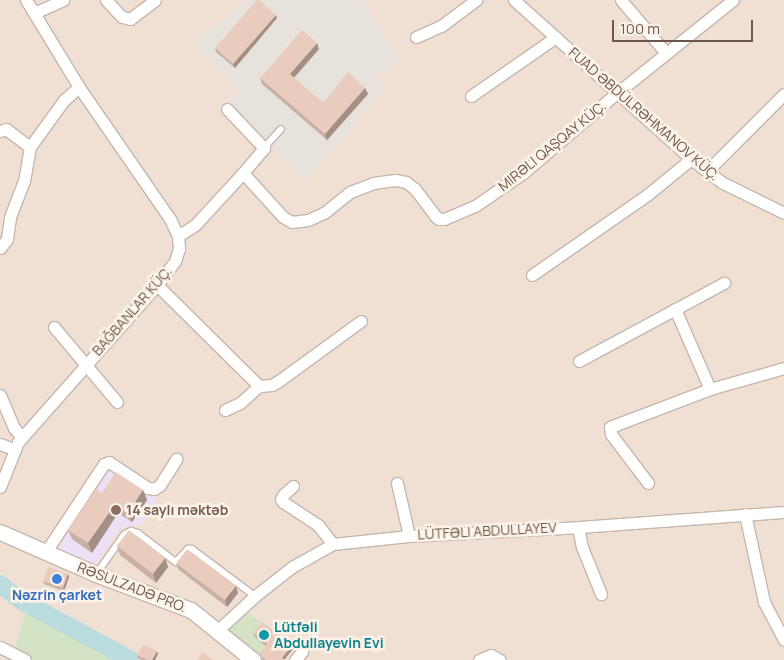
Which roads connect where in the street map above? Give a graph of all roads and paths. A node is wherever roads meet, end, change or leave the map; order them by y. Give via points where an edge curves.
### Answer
1 (26, 0) edge
2 (63, 0) edge
3 (106, 0) edge
4 (155, 0) edge
5 (476, 0) edge
6 (514, 0) edge
7 (621, 0) edge
8 (732, 0) edge
9 (34, 13) junction
10 (556, 36) junction
11 (416, 37) dead end
12 (666, 53) junction
13 (79, 87) junction
14 (618, 92) junction
15 (784, 94) edge
16 (472, 96) dead end
17 (227, 109) dead end
18 (281, 129) dead end
19 (0, 131) edge
20 (30, 147) junction
21 (264, 148) junction
22 (691, 159) junction
23 (707, 171) junction
24 (243, 173) junction
25 (784, 212) edge
26 (178, 236) junction
27 (0, 248) edge
28 (532, 275) dead end
29 (724, 284) dead end
30 (157, 285) junction
31 (675, 309) junction
32 (361, 321) dead end
33 (54, 327) dead end
34 (579, 361) dead end
35 (85, 366) junction
36 (784, 368) edge
37 (259, 386) junction
38 (710, 389) junction
39 (0, 395) edge
40 (117, 402) dead end
41 (225, 410) dead end
42 (22, 437) junction
43 (0, 444) edge
44 (14, 449) junction
45 (176, 459) dead end
46 (397, 483) dead end
47 (648, 483) dead end
48 (293, 486) dead end
49 (0, 488) edge
50 (784, 512) edge
51 (744, 514) junction
52 (578, 527) junction
53 (1, 536) edge
54 (409, 536) junction
55 (333, 544) junction
56 (45, 553) junction
57 (96, 574) junction
58 (601, 594) dead end
59 (255, 596) junction
60 (778, 620) edge
61 (218, 630) junction
62 (784, 640) edge
63 (0, 647) edge
64 (25, 660) edge
65 (252, 660) edge
66 (479, 660) edge
67 (500, 660) edge

1 - 9 street
2 - 9 street
3 - 4 street via 122,17 130,18
5 - 11 street via 441,26
6 - 10 street, FUAD ƏBDÜLRƏHMANOV KÜÇ.
7 - 12 street
8 - 12 street, MIRƏLI QAŞQAY KÜÇ.
9 - 13 street
10 - 14 street, FUAD ƏBDÜLRƏHMANOV KÜÇ.
10 - 16 street
12 - 14 street, MIRƏLI QAŞQAY KÜÇ.
13 - 20 street via 64,100
13 - 26 street via 170,219
14 - 22 street, FUAD ƏBDÜLRƏHMANOV KÜÇ.
14 - 24 street, MIRƏLI QAŞQAY KÜÇ. via 523,173 475,206 440,220 415,189 406,182 395,180 373,183 350,192 324,213 292,222 283,218
15 - 23 street
17 - 21 street
18 - 21 lane
19 - 20 street via 6,129
20 - 27 street via 7,239
21 - 24 street
22 - 23 street, FUAD ƏBDÜLRƏHMANOV KÜÇ.
22 - 28 street via 646,195
23 - 25 street, FUAD ƏBDÜLRƏHMANOV KÜÇ. via 734,189
24 - 26 street via 195,225
26 - 30 street, BAĞBANLAR KÜÇ. via 176,261
29 - 31 street
30 - 35 street, BAĞBANLAR KÜÇ.
30 - 37 street
31 - 34 street
31 - 38 street
32 - 37 street via 280,380 272,385
33 - 35 street
35 - 40 street
35 - 42 street, BAĞBANLAR KÜÇ.
36 - 38 street
37 - 41 street via 240,403
38 - 47 street via 610,427 611,434
39 - 42 street via 14,428
42 - 44 street, BAĞBANLAR KÜÇ.
43 - 44 street
44 - 49 street, BAĞBANLAR KÜÇ.
45 - 56 street via 154,489 110,462 104,464
46 - 54 street
48 - 55 street via 284,494 283,502 318,525
50 - 51 street, LÜTFƏLI ABDULLAYEV
51 - 52 street, LÜTFƏLI ABDULLAYEV
51 - 60 street via 757,580
52 - 54 street, LÜTFƏLI ABDULLAYEV
52 - 58 street via 582,548
53 - 56 street, RƏSULZADƏ PRO.
54 - 55 street, LÜTFƏLI ABDULLAYEV
55 - 59 street, LÜTFƏLI ABDULLAYEV via 292,567
56 - 57 street, RƏSULZADƏ PRO.
57 - 59 lane via 124,535 131,531 176,562 188,549 192,549
57 - 61 street, RƏSULZADƏ PRO. via 191,610
59 - 61 street, LÜTFƏLI ABDULLAYEV
60 - 62 street
61 - 65 street, RƏSULZADƏ PRO.
63 - 64 street
66 - 67 street via 491,655

